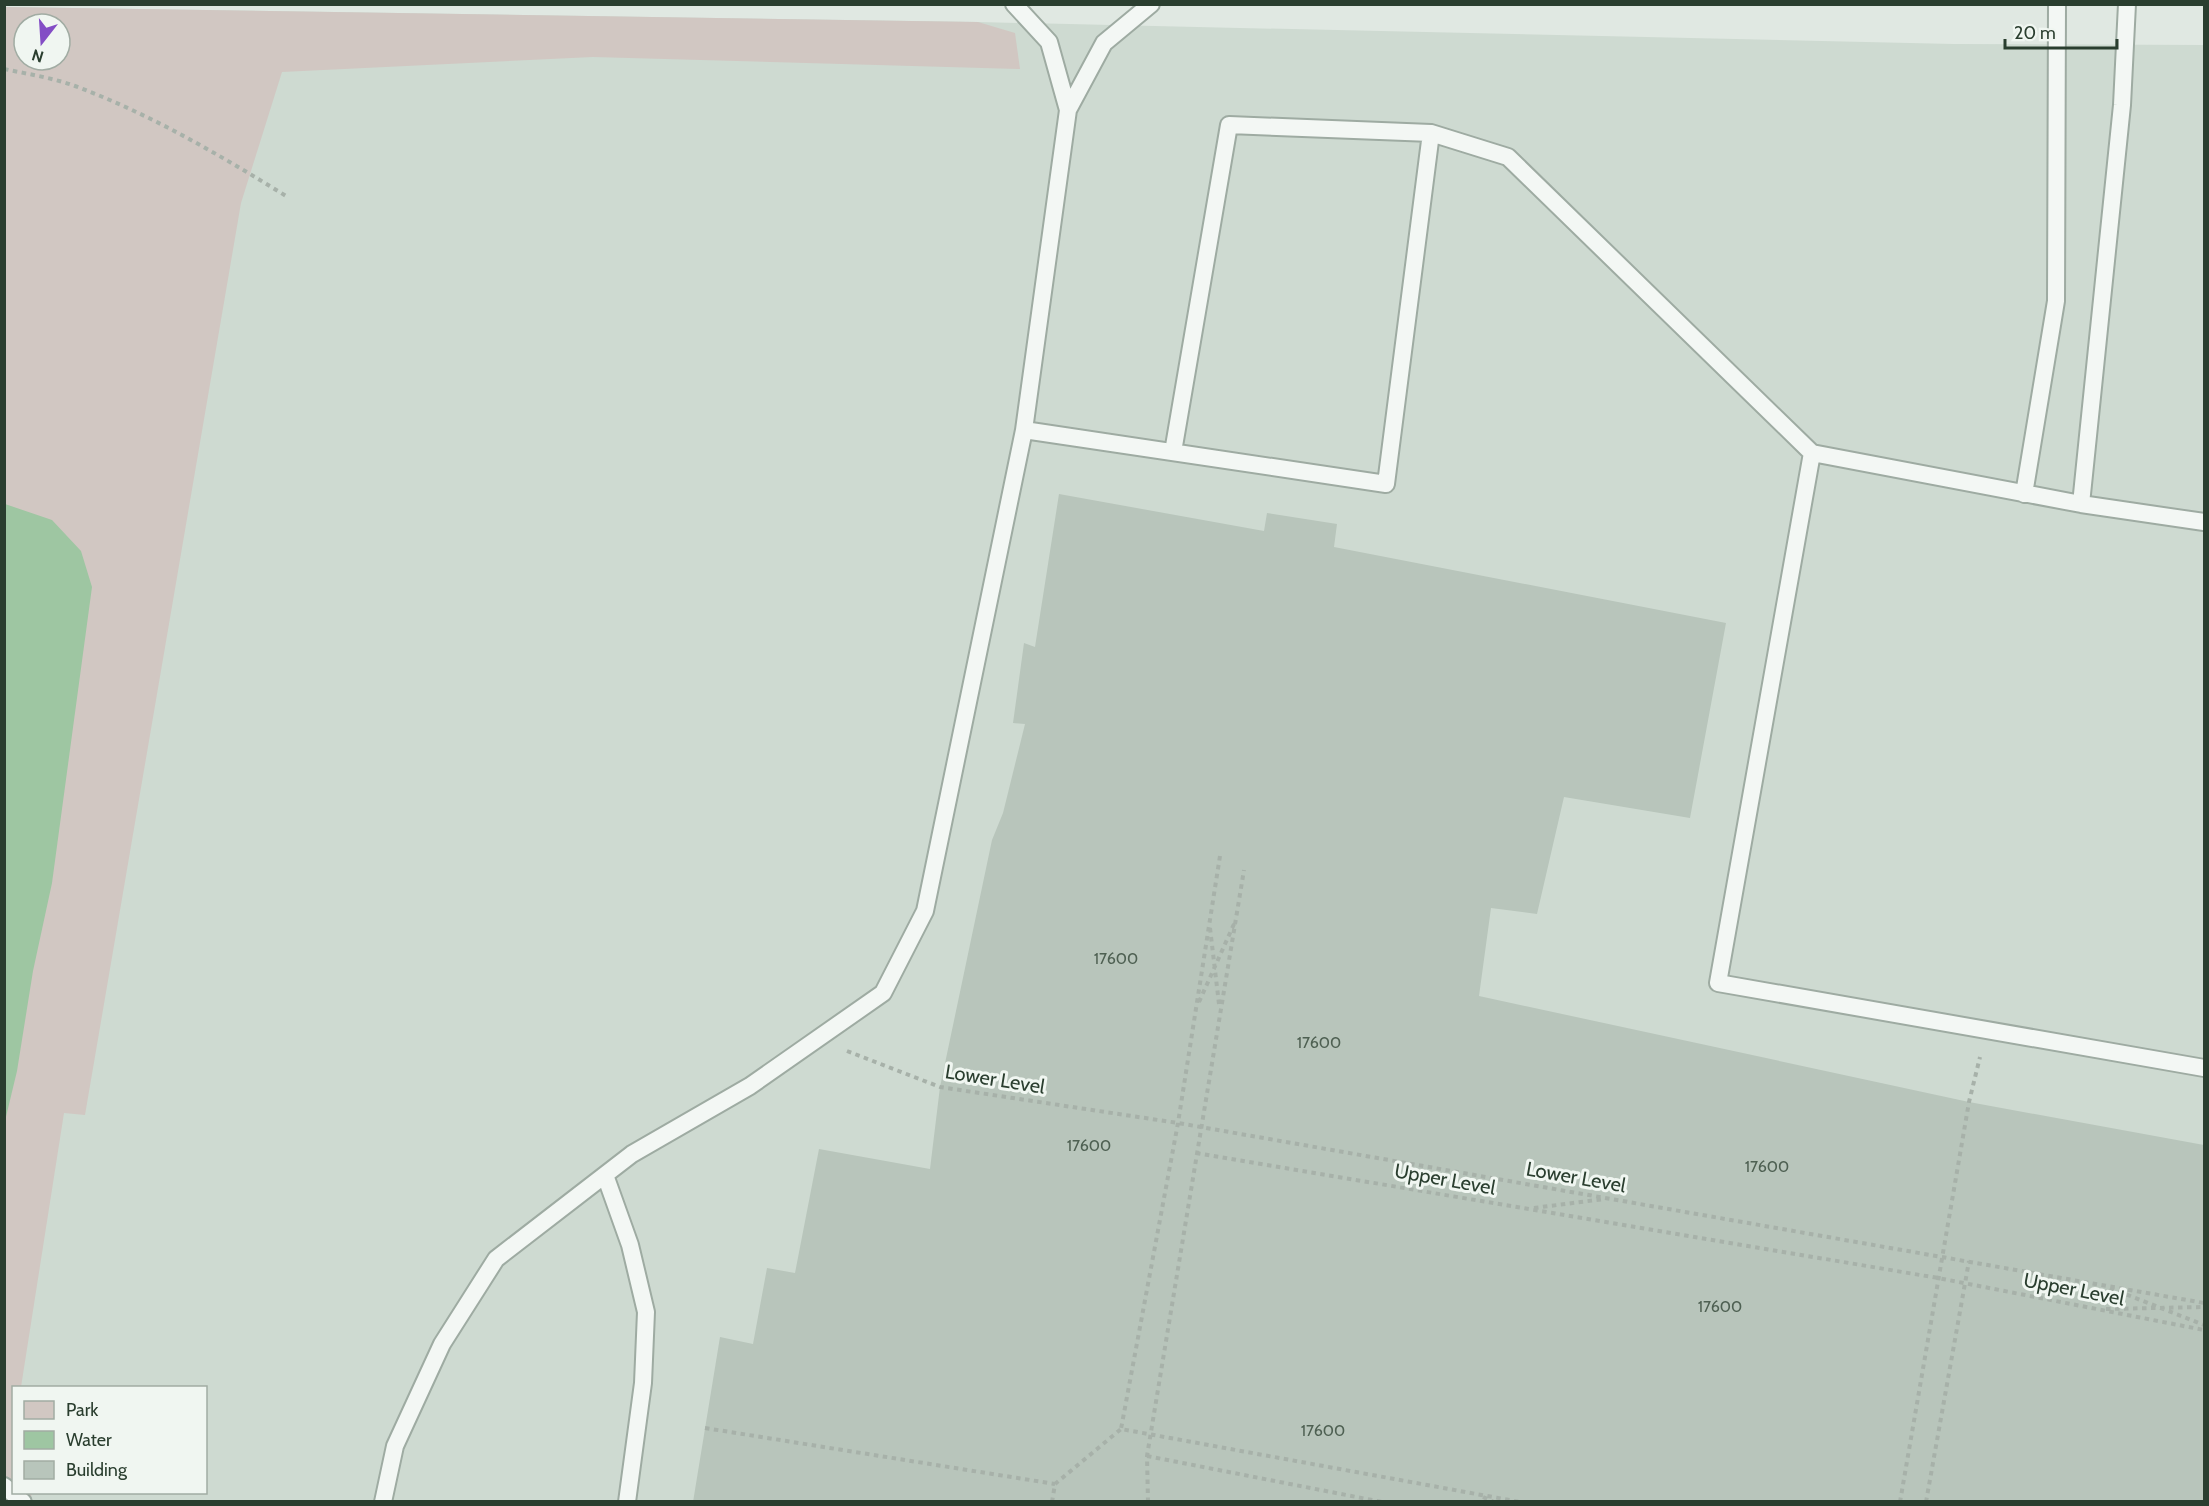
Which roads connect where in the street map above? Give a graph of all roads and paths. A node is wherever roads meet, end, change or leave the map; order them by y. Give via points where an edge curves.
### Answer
1 (1014, 4) edge
2 (1151, 4) edge
3 (2057, 4) edge
4 (2127, 4) edge
5 (4, 69) edge
6 (1068, 110) junction
7 (1431, 134) junction
8 (286, 196) dead end
9 (1024, 430) junction
10 (1173, 452) junction
11 (1812, 453) junction
12 (2024, 494) junction
13 (2081, 504) junction
14 (2205, 522) edge
15 (1220, 856) dead end
16 (1244, 870) dead end
17 (1236, 918) junction
18 (1210, 921) junction
19 (1196, 1008) junction
20 (1220, 1011) junction
21 (1987, 1029) junction
22 (815, 1039) junction
23 (2205, 1068) edge
24 (1178, 1123) junction
25 (1196, 1153) junction
26 (605, 1175) junction
27 (1611, 1198) junction
28 (1529, 1209) junction
29 (1969, 1261) junction
30 (1938, 1278) junction
31 (2101, 1284) junction
32 (2205, 1305) edge
33 (2097, 1309) junction
34 (2205, 1325) edge
35 (2205, 1329) edge
36 (705, 1428) dead end
37 (1121, 1429) junction
38 (1147, 1456) junction
39 (1055, 1484) junction
40 (1479, 1494) junction
41 (383, 1502) edge
42 (627, 1502) edge
43 (1052, 1502) edge
44 (1148, 1502) edge
45 (1382, 1502) edge
46 (1494, 1502) edge
47 (1520, 1502) edge
48 (1900, 1502) edge
49 (1926, 1502) edge

1 - 6 lane via 1049,42
2 - 6 lane via 1104,43
3 - 12 lane via 2056,301
4 - 13 lane via 2122,105
5 - 8 path via 74,86 162,123
6 - 9 lane
7 - 10 lane via 1229,125
7 - 10 lane via 1386,484
7 - 11 lane via 1508,157
9 - 10 lane
9 - 22 lane via 925,911 883,993
11 - 12 lane
11 - 21 lane via 1718,983
12 - 13 lane
13 - 14 lane
15 - 18 path
16 - 17 path
17 - 19 path
17 - 20 path
18 - 19 path
18 - 20 path
19 - 24 path
20 - 25 path
21 - 23 lane
21 - 30 path via 1969,1102
22 - 24 path, Lower Level via 940,1087
22 - 26 lane via 750,1086 632,1154
24 - 27 path, Lower Level
24 - 37 path
25 - 28 path, Upper Level
25 - 38 path
26 - 41 lane via 496,1259 437,1354 395,1446
26 - 42 lane via 630,1245 646,1312 643,1383
27 - 28 path
27 - 29 path, Lower Level
28 - 30 path, Upper Level
29 - 31 path, Lower Level
29 - 49 path
30 - 33 path, Upper Level
30 - 48 path
31 - 32 path, Lower Level
31 - 34 path
32 - 33 path
33 - 35 path, Upper Level
36 - 39 path
37 - 39 path
37 - 40 path
38 - 44 path
38 - 45 path
39 - 43 path
40 - 46 path
40 - 47 path

